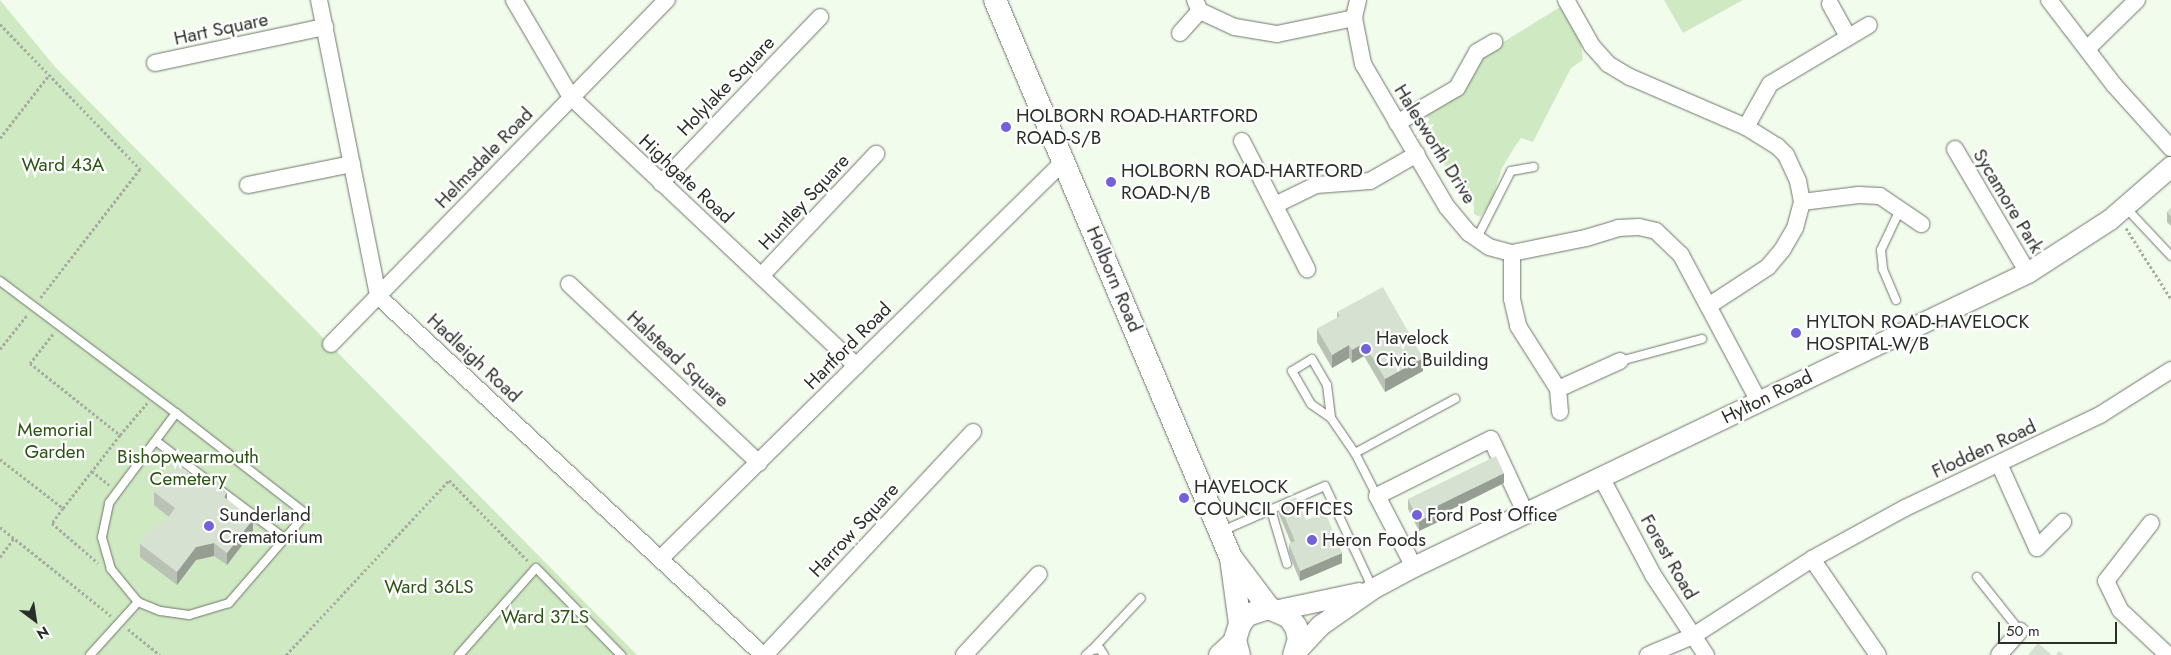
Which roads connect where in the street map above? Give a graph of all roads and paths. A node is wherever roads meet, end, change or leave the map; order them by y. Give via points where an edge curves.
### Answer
1 (319, 0) edge
2 (514, 0) edge
3 (666, 0) edge
4 (995, 0) edge
5 (1358, 0) edge
6 (1566, 0) edge
7 (2049, 0) edge
8 (2137, 0) edge
9 (1830, 4) dead end
10 (1198, 6) edge
11 (820, 17) dead end
12 (1354, 18) junction
13 (0, 24) edge
14 (1869, 25) dead end
15 (325, 27) junction
16 (1180, 33) dead end
17 (1848, 36) junction
18 (1494, 42) dead end
19 (2086, 49) junction
20 (155, 63) dead end
21 (49, 75) junction
22 (571, 98) junction
23 (1397, 123) junction
24 (1746, 127) junction
25 (0, 138) edge
26 (1242, 141) dead end
27 (2171, 148) edge
28 (1955, 149) dead end
29 (876, 154) dead end
30 (1417, 154) junction
31 (1064, 161) junction
32 (352, 164) junction
33 (1534, 167) dead end
34 (2171, 167) edge
35 (661, 183) junction
36 (248, 185) dead end
37 (1802, 202) junction
38 (1275, 205) junction
39 (2122, 211) junction
40 (1899, 212) junction
41 (1921, 224) dead end
42 (1477, 238) junction
43 (1512, 253) junction
44 (2171, 256) edge
45 (1307, 269) dead end
46 (2028, 273) junction
47 (761, 276) junction
48 (0, 281) edge
49 (569, 284) dead end
50 (378, 296) junction
51 (2171, 299) edge
52 (1896, 300) dead end
53 (1710, 305) junction
54 (34, 306) junction
55 (60, 326) junction
56 (1702, 339) dead end
57 (332, 344) dead end
58 (0, 349) edge
59 (1620, 361) joint
60 (856, 366) junction
61 (2171, 370) edge
62 (1558, 389) junction
63 (153, 396) junction
64 (1455, 398) dead end
65 (1758, 400) junction
66 (1560, 412) dead end
67 (176, 413) junction
68 (1331, 418) junction
69 (973, 432) dead end
70 (120, 435) junction
71 (156, 441) junction
72 (1355, 453) junction
73 (0, 459) edge
74 (759, 463) junction
75 (2000, 466) junction
76 (92, 471) junction
77 (1601, 477) junction
78 (118, 492) junction
79 (1377, 496) junction
80 (63, 508) junction
81 (1271, 510) junction
82 (1525, 512) junction
83 (2063, 522) dead end
84 (2151, 523) dead end
85 (0, 527) edge
86 (1220, 531) junction
87 (14, 538) junction
88 (284, 538) junction
89 (0, 557) edge
90 (1231, 558) junction
91 (660, 559) junction
92 (1812, 559) junction
93 (1287, 564) dead end
94 (1414, 567) junction
95 (536, 568) junction
96 (1039, 574) dead end
97 (1977, 577) dead end
98 (121, 583) junction
99 (1373, 589) junction
100 (1141, 598) dead end
101 (138, 602) junction
102 (1274, 609) junction
103 (120, 622) junction
104 (2020, 631) joint
105 (1693, 636) junction
106 (1238, 639) edge
107 (1089, 652) edge
108 (1295, 653) edge
109 (90, 655) edge
110 (160, 655) edge
111 (286, 655) edge
112 (459, 655) edge
113 (621, 655) edge
114 (764, 655) edge
115 (964, 655) edge
116 (1104, 655) edge
117 (1219, 655) edge
118 (1648, 655) edge
119 (1706, 655) edge
120 (1878, 655) edge
121 (1999, 655) edge
122 (2168, 655) edge

1 - 15 street
2 - 22 street, Highgate Road
3 - 22 street, Helmsdale Road
4 - 31 main road, Holborn Road
5 - 12 street, Halesworth Drive
6 - 24 street via 1592,46 1608,64 1630,77
7 - 19 street
8 - 19 street
9 - 17 street
10 - 12 street via 1235,27 1277,34
10 - 16 street
11 - 35 street, Holylake Square
12 - 23 street, Halesworth Drive via 1364,64
13 - 21 path
14 - 17 street
15 - 20 street, Hart Square
15 - 32 street
17 - 24 street via 1770,84
18 - 23 street via 1477,52 1457,88
19 - 27 street
21 - 25 path
21 - 54 path via 140,169
22 - 35 street, Highgate Road
22 - 50 street, Helmsdale Road
23 - 30 street, Halesworth Drive
24 - 37 street via 1777,146 1786,156 1798,181
26 - 38 street
28 - 46 street, Sycamore Park
29 - 47 street, Huntley Square
30 - 38 street via 1370,182 1316,185
30 - 42 street, Halesworth Drive via 1447,206
31 - 60 street, Hartford Road
31 - 86 main road, Holborn Road
32 - 36 street
32 - 50 street
33 - 42 lane via 1511,172
34 - 39 street, Hylton Road
35 - 47 street, Highgate Road
37 - 40 street via 1859,195 1880,196
37 - 53 street via 1795,228 1768,266
38 - 45 street
39 - 44 lane
39 - 46 street, Hylton Road
39 - 51 path
40 - 41 street
40 - 52 lane via 1881,250 1883,269
42 - 43 street, Halesworth Drive via 1489,247
43 - 53 street, Halesworth Drive via 1618,228 1639,227 1656,231 1681,255
43 - 62 street via 1512,299 1518,326
46 - 65 street, Hylton Road
47 - 60 street, Highgate Road
48 - 54 lane
49 - 74 street, Halstead Square
50 - 57 street, Helmsdale Road
50 - 91 street, Hadleigh Road
53 - 65 street, Halesworth Drive
54 - 55 lane
54 - 58 path
55 - 63 lane
55 - 70 path via 30,363
56 - 59 lane
59 - 62 street
60 - 74 street, Hartford Road
61 - 75 street, Flodden Road via 2100,416
62 - 66 street
63 - 67 lane
63 - 70 path
64 - 72 lane
65 - 77 street, Hylton Road
67 - 71 lane
67 - 88 lane via 306,514
68 - 68 lane via 1327,386 1312,359 1292,371 1311,404
68 - 72 lane
69 - 114 street, Harrow Square
70 - 76 path
71 - 78 lane
71 - 88 lane
72 - 79 lane
73 - 80 path
74 - 91 street, Hartford Road
75 - 83 street via 2037,548
75 - 92 street, Flodden Road via 1905,508
76 - 78 path
76 - 80 path
77 - 82 street, Hylton Road
77 - 105 street, Forest Road via 1653,575
78 - 98 lane via 109,503 102,537 111,569
79 - 82 street via 1491,439
79 - 94 street
80 - 98 path via 52,522
81 - 86 lane
81 - 93 lane
81 - 99 lane via 1325,486
82 - 94 street, Hylton Road
84 - 122 street via 2106,581 2120,610
85 - 87 path
86 - 90 main road, Holborn Road
87 - 89 path
87 - 103 path
88 - 101 lane via 229,602 220,606 189,615 174,614
90 - 102 main road, Holborn Road
90 - 106 main road, Holborn Road
91 - 114 street, Hadleigh Road
92 - 105 street, Flodden Road
92 - 120 street
94 - 99 street, Hylton Road
95 - 111 path via 449,480
95 - 112 lane
95 - 113 lane
96 - 115 street
97 - 104 lane
98 - 101 lane
99 - 102 street, Hylton Road via 1329,602
99 - 108 street, Hylton Road via 1320,626
100 - 107 lane
101 - 103 lane
102 - 106 main road via 1247,615
102 - 108 main road, Holborn Road via 1296,627
103 - 109 lane
103 - 110 path
104 - 121 street
105 - 118 street, Flodden Road
105 - 119 street, Forest Road
106 - 117 street
107 - 116 lane via 1100,649

